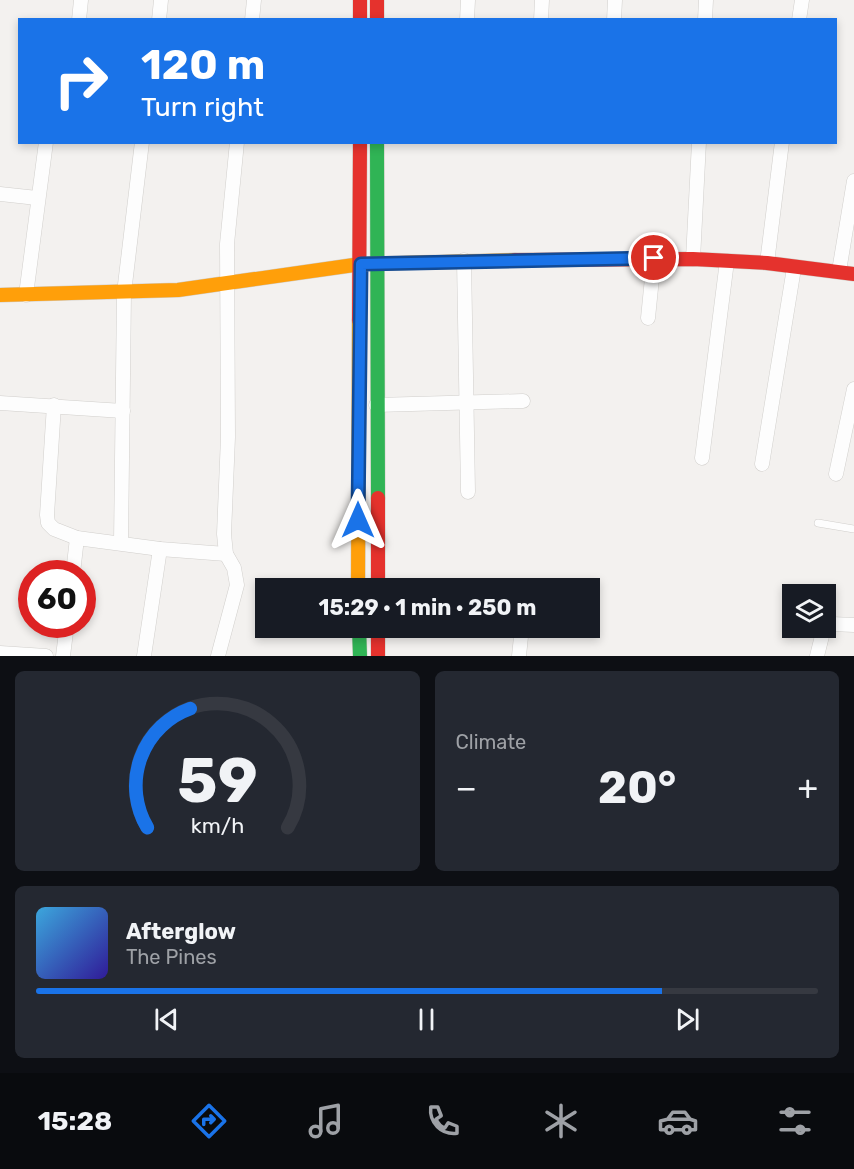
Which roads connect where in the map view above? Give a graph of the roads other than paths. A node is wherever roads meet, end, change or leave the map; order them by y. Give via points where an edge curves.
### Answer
1 (81, 0) edge
2 (161, 0) edge
3 (254, 0) edge
4 (360, 0) edge
5 (377, 0) edge
6 (468, 0) edge
7 (542, 0) edge
8 (615, 0) edge
9 (706, 0) edge
10 (802, 0) edge
11 (79, 18) edge
12 (159, 18) edge
13 (252, 18) edge
14 (360, 18) edge
15 (377, 18) edge
16 (467, 18) edge
17 (541, 18) edge
18 (614, 18) edge
19 (705, 18) edge
20 (799, 18) edge
21 (46, 144) edge
22 (142, 144) edge
23 (237, 144) edge
24 (360, 144) edge
25 (377, 144) edge
26 (699, 144) edge
27 (782, 144) edge
28 (854, 181) edge
29 (0, 194) edge
30 (37, 198) junction
31 (654, 258) junction
32 (693, 259) junction
33 (464, 260) junction
34 (727, 261) junction
35 (377, 263) junction
36 (767, 263) junction
37 (361, 264) junction
38 (794, 268) junction
39 (839, 271) junction
40 (854, 274) edge
41 (226, 284) junction
42 (124, 293) junction
43 (0, 295) edge
44 (26, 295) junction
45 (648, 318) dead end
46 (854, 389) edge
47 (523, 401) dead end
48 (467, 402) junction
49 (0, 403) edge
50 (54, 405) junction
51 (376, 405) junction
52 (123, 411) junction
53 (850, 435) edge
54 (702, 458) dead end
55 (762, 464) dead end
56 (836, 474) dead end
57 (468, 492) dead end
58 (818, 523) dead end
59 (854, 529) edge
60 (77, 538) junction
61 (121, 543) junction
62 (160, 549) junction
63 (226, 554) junction
64 (74, 560) edge
65 (358, 578) edge
66 (378, 578) edge
67 (854, 625) edge
68 (65, 638) edge
69 (359, 638) edge
70 (378, 638) edge
71 (521, 638) edge
72 (0, 653) edge
73 (46, 656) edge
74 (63, 656) edge
75 (144, 656) edge
76 (218, 656) edge
77 (360, 656) edge
78 (378, 656) edge
79 (519, 656) edge
80 (817, 656) edge

1 - 11 street
2 - 12 street
3 - 13 street
4 - 14 main road
5 - 15 main road
6 - 16 street
7 - 17 street
8 - 18 street
9 - 19 street
10 - 20 street
21 - 30 street
22 - 42 street
23 - 41 street
24 - 37 main road
25 - 35 main road
26 - 32 street
27 - 36 street
28 - 39 street
29 - 30 street
30 - 44 street
31 - 32 main road
31 - 33 main road
31 - 45 street
32 - 34 main road
33 - 35 main road
33 - 48 street
34 - 36 main road
34 - 54 street
35 - 37 main road
35 - 51 main road
36 - 38 main road
37 - 41 main road
37 - 65 main road
38 - 39 main road
38 - 55 street
39 - 40 main road
41 - 42 main road
41 - 63 street
42 - 44 main road
42 - 52 street
43 - 44 main road
46 - 53 street
47 - 48 street
48 - 51 street
48 - 57 street
49 - 50 street
50 - 52 street
50 - 60 street via 48,523
51 - 66 main road
52 - 61 street
53 - 56 street
58 - 59 lane
60 - 61 street
60 - 64 street
61 - 62 street
62 - 63 street
62 - 75 street
63 - 76 street via 237,585
67 - 80 street via 832,624 824,628
68 - 74 street
69 - 77 main road
70 - 78 main road
71 - 79 street
72 - 73 street

